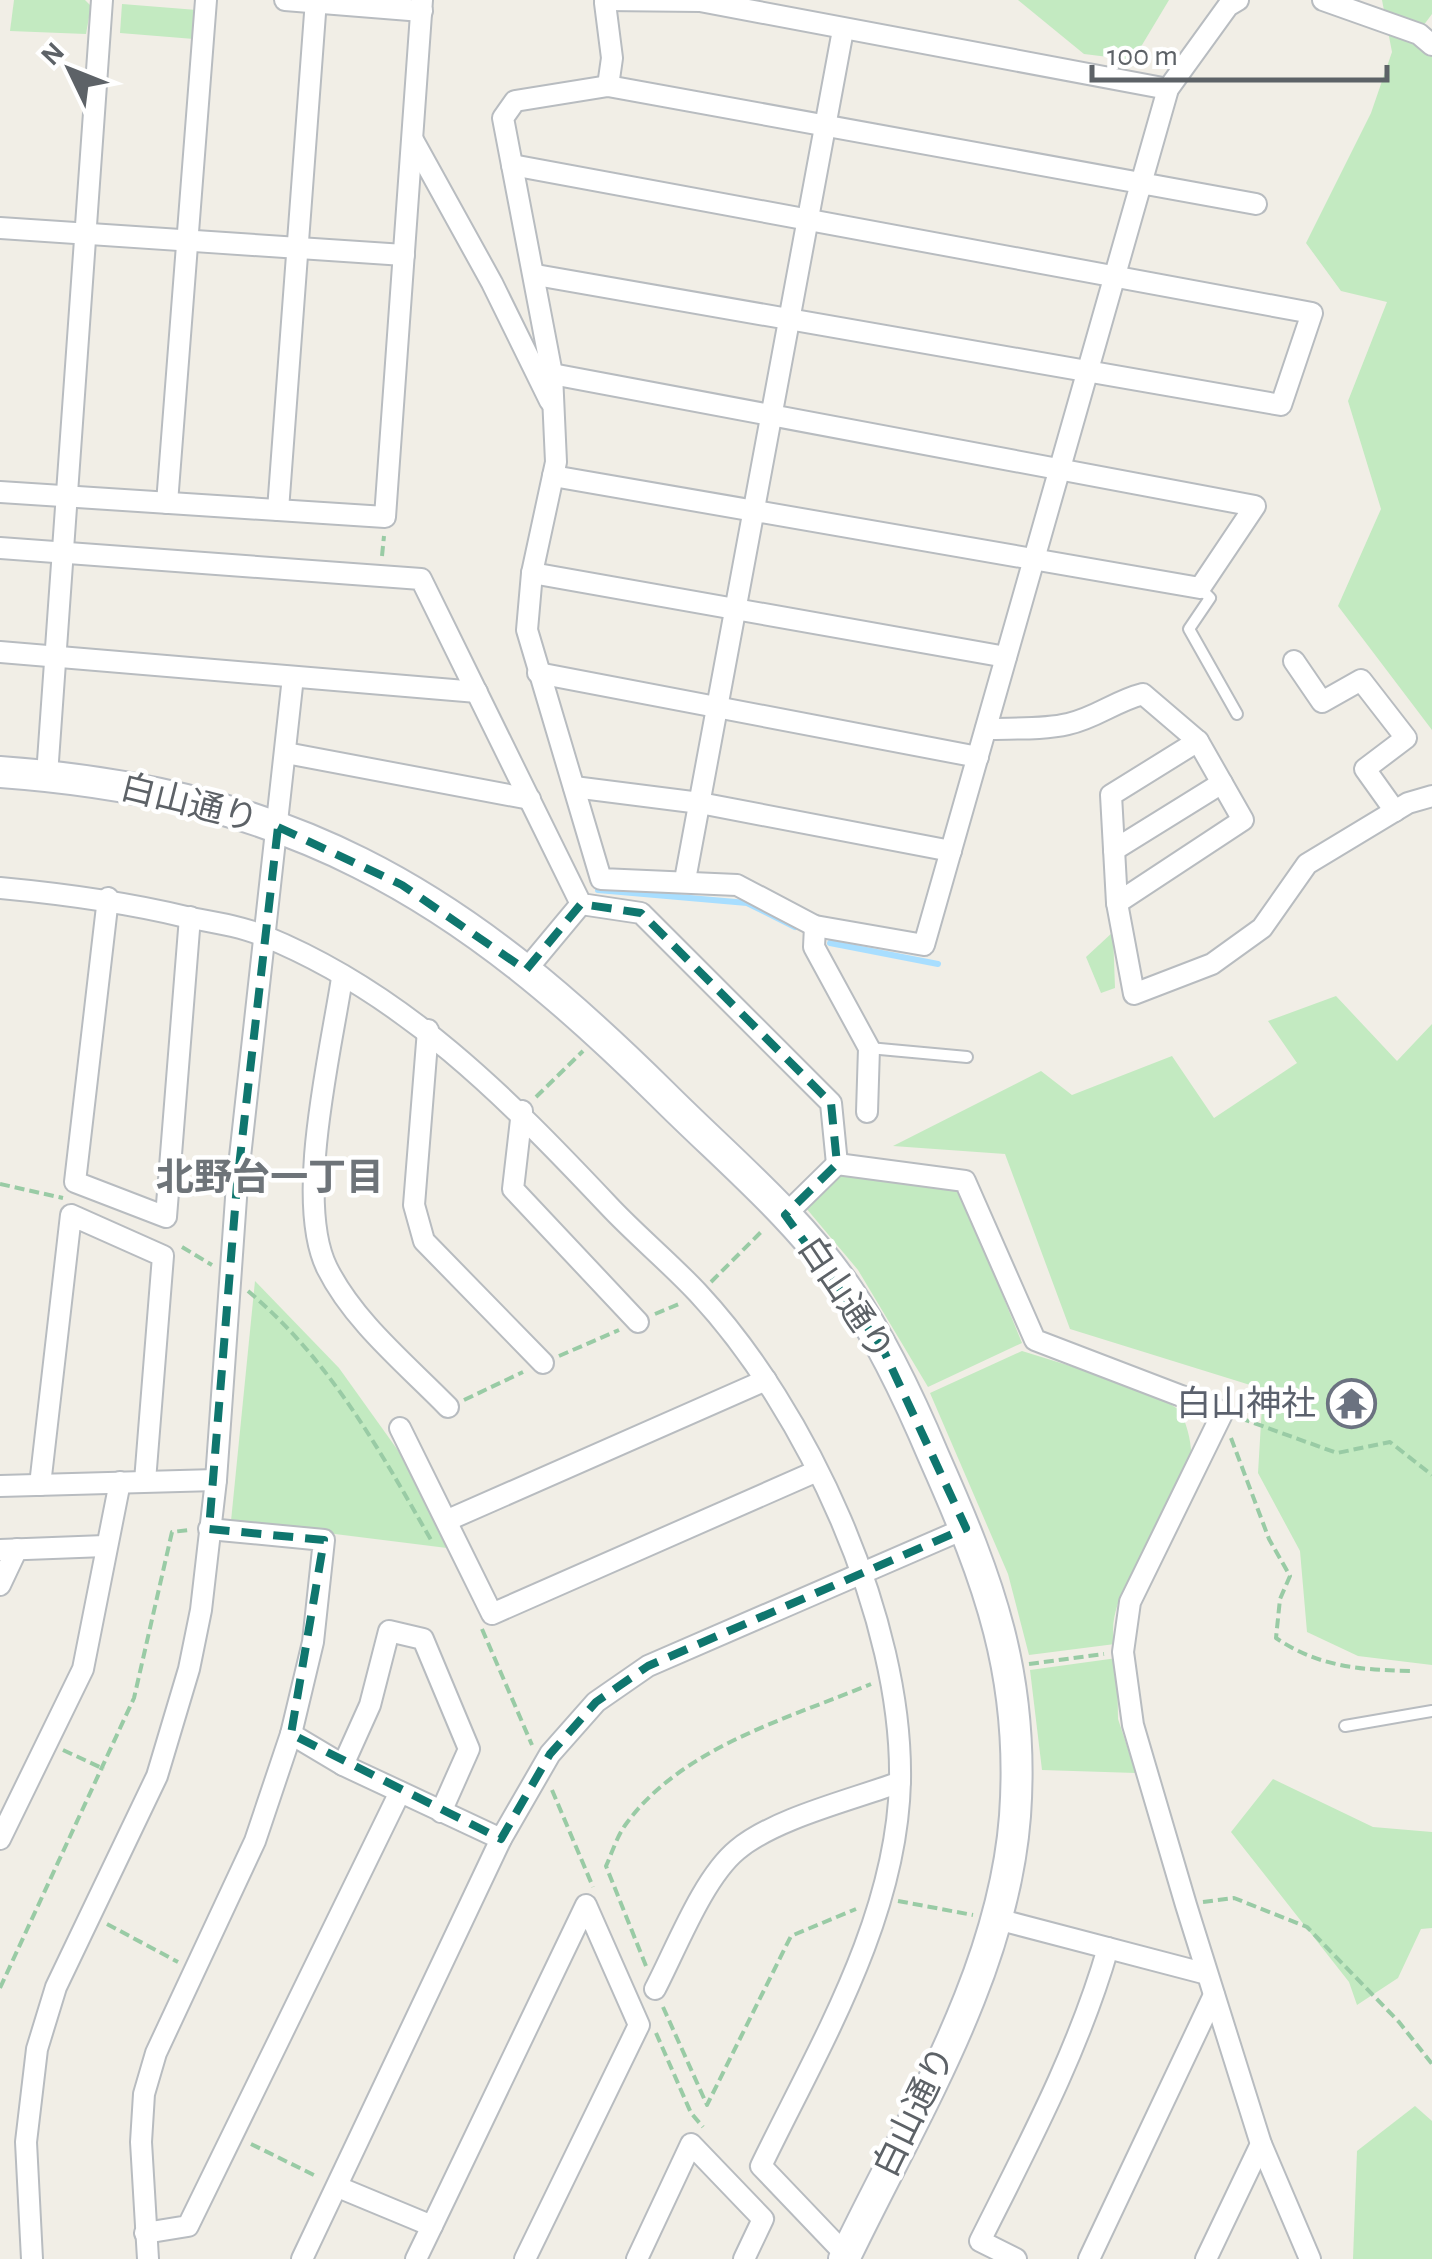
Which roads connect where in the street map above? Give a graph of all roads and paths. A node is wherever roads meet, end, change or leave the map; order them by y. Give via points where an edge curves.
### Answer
1 (102, 0) edge
2 (206, 0) edge
3 (285, 0) edge
4 (1238, 0) edge
5 (1323, 0) edge
6 (316, 1) edge
7 (605, 1) edge
8 (422, 5) edge
9 (844, 30) junction
10 (1432, 46) edge
11 (608, 86) junction
12 (1168, 89) junction
13 (826, 127) junction
14 (412, 140) junction
15 (512, 165) junction
16 (1140, 187) junction
17 (1256, 204) dead end
18 (808, 218) junction
19 (0, 228) edge
20 (86, 234) junction
21 (187, 241) junction
22 (298, 248) junction
23 (404, 255) junction
24 (536, 274) junction
25 (1116, 274) junction
26 (790, 319) junction
27 (1088, 372) junction
28 (552, 374) junction
29 (553, 407) junction
30 (772, 415) junction
31 (1060, 470) junction
32 (553, 476) junction
33 (0, 492) edge
34 (66, 497) junction
35 (167, 503) junction
36 (278, 510) junction
37 (754, 512) junction
38 (385, 517) junction
39 (0, 548) edge
40 (62, 553) junction
41 (1034, 562) junction
42 (532, 573) junction
43 (380, 576) junction
44 (1200, 588) junction
45 (736, 609) junction
46 (0, 652) edge
47 (55, 657) junction
48 (1006, 657) junction
49 (1294, 661) dead end
50 (538, 673) junction
51 (293, 676) junction
52 (477, 692) junction
53 (717, 707) junction
54 (1237, 714) dead end
55 (986, 729) junction
56 (1198, 742) junction
57 (286, 753) junction
58 (978, 756) junction
59 (0, 772) edge
60 (46, 775) junction
61 (1222, 784) junction
62 (574, 787) junction
63 (1432, 796) edge
64 (530, 800) junction
65 (700, 802) junction
66 (1394, 811) junction
67 (278, 827) junction
68 (1114, 850) junction
69 (951, 851) junction
70 (685, 880) junction
71 (0, 889) edge
72 (108, 898) junction
73 (1117, 903) junction
74 (581, 904) junction
75 (190, 918) junction
76 (815, 926) junction
77 (263, 935) junction
78 (526, 970) junction
79 (342, 978) junction
80 (428, 1030) junction
81 (600, 1034) junction
82 (870, 1048) junction
83 (966, 1057) dead end
84 (522, 1112) junction
85 (867, 1112) dead end
86 (837, 1164) junction
87 (0, 1184) edge
88 (73, 1200) dead end
89 (783, 1214) junction
90 (181, 1246) dead end
91 (232, 1277) junction
92 (699, 1294) junction
93 (638, 1322) junction
94 (543, 1363) junction
95 (766, 1380) junction
96 (448, 1407) joint
97 (1220, 1418) junction
98 (400, 1428) dead end
99 (817, 1472) junction
100 (1432, 1475) edge
101 (216, 1480) junction
102 (144, 1481) junction
103 (120, 1482) junction
104 (40, 1485) junction
105 (0, 1486) edge
106 (448, 1520) junction
107 (966, 1528) junction
108 (209, 1529) junction
109 (434, 1544) dead end
110 (105, 1546) junction
111 (8, 1550) edge
112 (861, 1574) junction
113 (0, 1585) edge
114 (480, 1625) dead end
115 (1123, 1652) junction
116 (1010, 1666) junction
117 (1414, 1670) dead end
118 (891, 1676) junction
119 (1432, 1711) edge
120 (1345, 1726) dead end
121 (291, 1734) junction
122 (47, 1743) junction
123 (343, 1765) junction
124 (542, 1767) junction
125 (104, 1768) junction
126 (900, 1782) junction
127 (400, 1792) junction
128 (441, 1812) junction
129 (0, 1839) edge
130 (502, 1840) junction
131 (597, 1894) dead end
132 (881, 1898) junction
133 (1186, 1905) junction
134 (92, 1917) junction
135 (997, 1919) junction
136 (1108, 1948) junction
137 (191, 1969) junction
138 (1211, 1984) junction
139 (0, 1988) edge
140 (655, 1989) junction
141 (652, 2022) dead end
142 (1432, 2064) edge
143 (703, 2127) dead end
144 (233, 2135) junction
145 (1261, 2144) junction
146 (338, 2187) junction
147 (432, 2226) junction
148 (145, 2233) junction
149 (849, 2258) edge
150 (32, 2259) edge
151 (148, 2259) edge
152 (302, 2259) edge
153 (416, 2259) edge
154 (526, 2259) edge
155 (636, 2259) edge
156 (744, 2259) edge
157 (1016, 2259) edge
158 (1088, 2259) edge
159 (1206, 2259) edge
160 (1310, 2259) edge

1 - 20 street
2 - 21 street
3 - 6 street
4 - 12 street
5 - 10 street via 1419,34
6 - 8 street
6 - 22 street
7 - 9 street via 700,1
7 - 11 street
8 - 14 street
9 - 12 street
9 - 13 street
11 - 13 street
11 - 15 street via 514,101 503,118
12 - 16 street
13 - 16 street
13 - 18 street
14 - 23 street
14 - 29 street
15 - 18 street
15 - 24 street
16 - 17 street
16 - 25 street
18 - 25 street
18 - 26 street
19 - 20 street
20 - 21 street
20 - 34 street
21 - 22 street
21 - 35 street
22 - 23 street
22 - 36 street
23 - 38 street
24 - 26 street
24 - 28 street
25 - 27 street
25 - 27 street via 1312,313 1281,406
26 - 27 street
26 - 30 street
27 - 31 street
28 - 29 street
28 - 30 street
29 - 32 street
30 - 31 street
30 - 37 street
31 - 41 street
31 - 44 street via 1255,506
32 - 37 street
32 - 42 street
33 - 34 street
34 - 35 street
34 - 40 street
35 - 36 street
36 - 38 street
37 - 41 street
37 - 45 street
38 - 43 path
39 - 40 street
40 - 43 street
40 - 47 street
41 - 44 street
41 - 48 street
42 - 45 street
42 - 50 street via 526,630
43 - 52 street via 421,579
44 - 54 lane via 1210,598 1189,629
45 - 48 street
45 - 53 street
46 - 47 street
47 - 51 street
47 - 60 street
48 - 55 street
49 - 66 street via 1322,702 1361,680 1406,738 1365,769
50 - 53 street
50 - 62 street
51 - 52 street
51 - 57 street
52 - 64 street
53 - 58 street
53 - 65 street
55 - 56 street via 1066,725 1143,694
55 - 58 street
56 - 61 street
56 - 68 street via 1110,795
57 - 64 street
57 - 67 street
58 - 69 street
59 - 60 street, 白山通り
60 - 67 street, 白山通り via 184,798
61 - 68 street
61 - 73 street via 1243,820
62 - 65 street
62 - 70 street via 601,879
63 - 66 street
64 - 74 street
65 - 69 street
65 - 70 street
66 - 73 street via 1307,864 1262,928 1212,964 1134,994
67 - 77 street
67 - 78 street, 白山通り via 402,885
68 - 73 street
69 - 76 street via 924,945
70 - 76 street via 737,886
71 - 72 street
72 - 75 street
72 - 75 street via 75,1182 166,1217
74 - 78 street
74 - 86 street via 642,913 831,1103
75 - 77 street
76 - 82 street via 814,947
77 - 79 street
77 - 91 street
78 - 81 street, 白山通り
79 - 80 street
79 - 96 street via 313,1210 326,1265 353,1309
80 - 84 street
80 - 94 street via 414,1205 424,1241
81 - 84 path
81 - 89 street, 白山通り
82 - 83 lane
82 - 85 street
84 - 92 street
84 - 93 street via 513,1189
86 - 89 street
86 - 97 street via 965,1180 1034,1340
87 - 88 path
89 - 92 path
89 - 107 street, 白山通り via 847,1289 882,1346
90 - 91 path
91 - 101 street
91 - 109 path via 292,1332 358,1414
92 - 93 path
92 - 95 street
93 - 94 path
94 - 96 path
95 - 99 street
95 - 106 street
97 - 100 path via 1337,1453 1390,1442
97 - 115 street via 1130,1602
97 - 117 path via 1290,1576 1276,1638 1307,1659 1362,1670
98 - 106 street
99 - 106 street via 492,1614
99 - 112 street
101 - 102 street
101 - 108 street
102 - 103 street
102 - 104 street via 162,1256 71,1215
103 - 104 street
103 - 110 street
104 - 105 street
107 - 112 street
107 - 116 street, 白山通り via 990,1586
108 - 121 street via 324,1540 312,1642
108 - 125 path via 172,1532 134,1698
108 - 134 street via 201,1610 172,1731
110 - 111 street
110 - 122 street via 84,1669
111 - 113 street
112 - 118 street
112 - 124 street via 648,1666 596,1702
114 - 124 path
115 - 116 path
115 - 133 street via 1133,1725
116 - 135 street, 白山通り via 1015,1812
118 - 126 street
118 - 140 path via 737,1740 674,1774 625,1825 606,1866
119 - 120 lane
121 - 123 street
121 - 137 street via 254,1842
122 - 125 path
122 - 129 street
123 - 127 street
123 - 128 street via 370,1705 389,1631 423,1638 469,1750
124 - 130 street
124 - 131 path
125 - 139 path
126 - 132 street
126 - 140 street via 737,1849 717,1872
127 - 128 street
127 - 144 street
128 - 130 street
130 - 146 street
132 - 135 path
132 - 140 path via 791,1936 707,2104
132 - 149 street via 761,2166
133 - 138 street
133 - 142 path via 1234,1898 1307,1927
134 - 137 path
134 - 150 street via 56,1987 36,2049 26,2142
135 - 136 street
135 - 149 street, 白山通り via 964,2010
136 - 138 street
136 - 157 street via 1062,2075 980,2242
137 - 148 street via 144,2094
138 - 145 street
138 - 158 street
141 - 143 path
144 - 146 path
144 - 148 street via 188,2226
145 - 159 street
145 - 160 street
146 - 147 street
146 - 152 street
147 - 153 street
147 - 154 street via 586,1906 638,2025
148 - 151 street
155 - 156 street via 691,2144 763,2219

